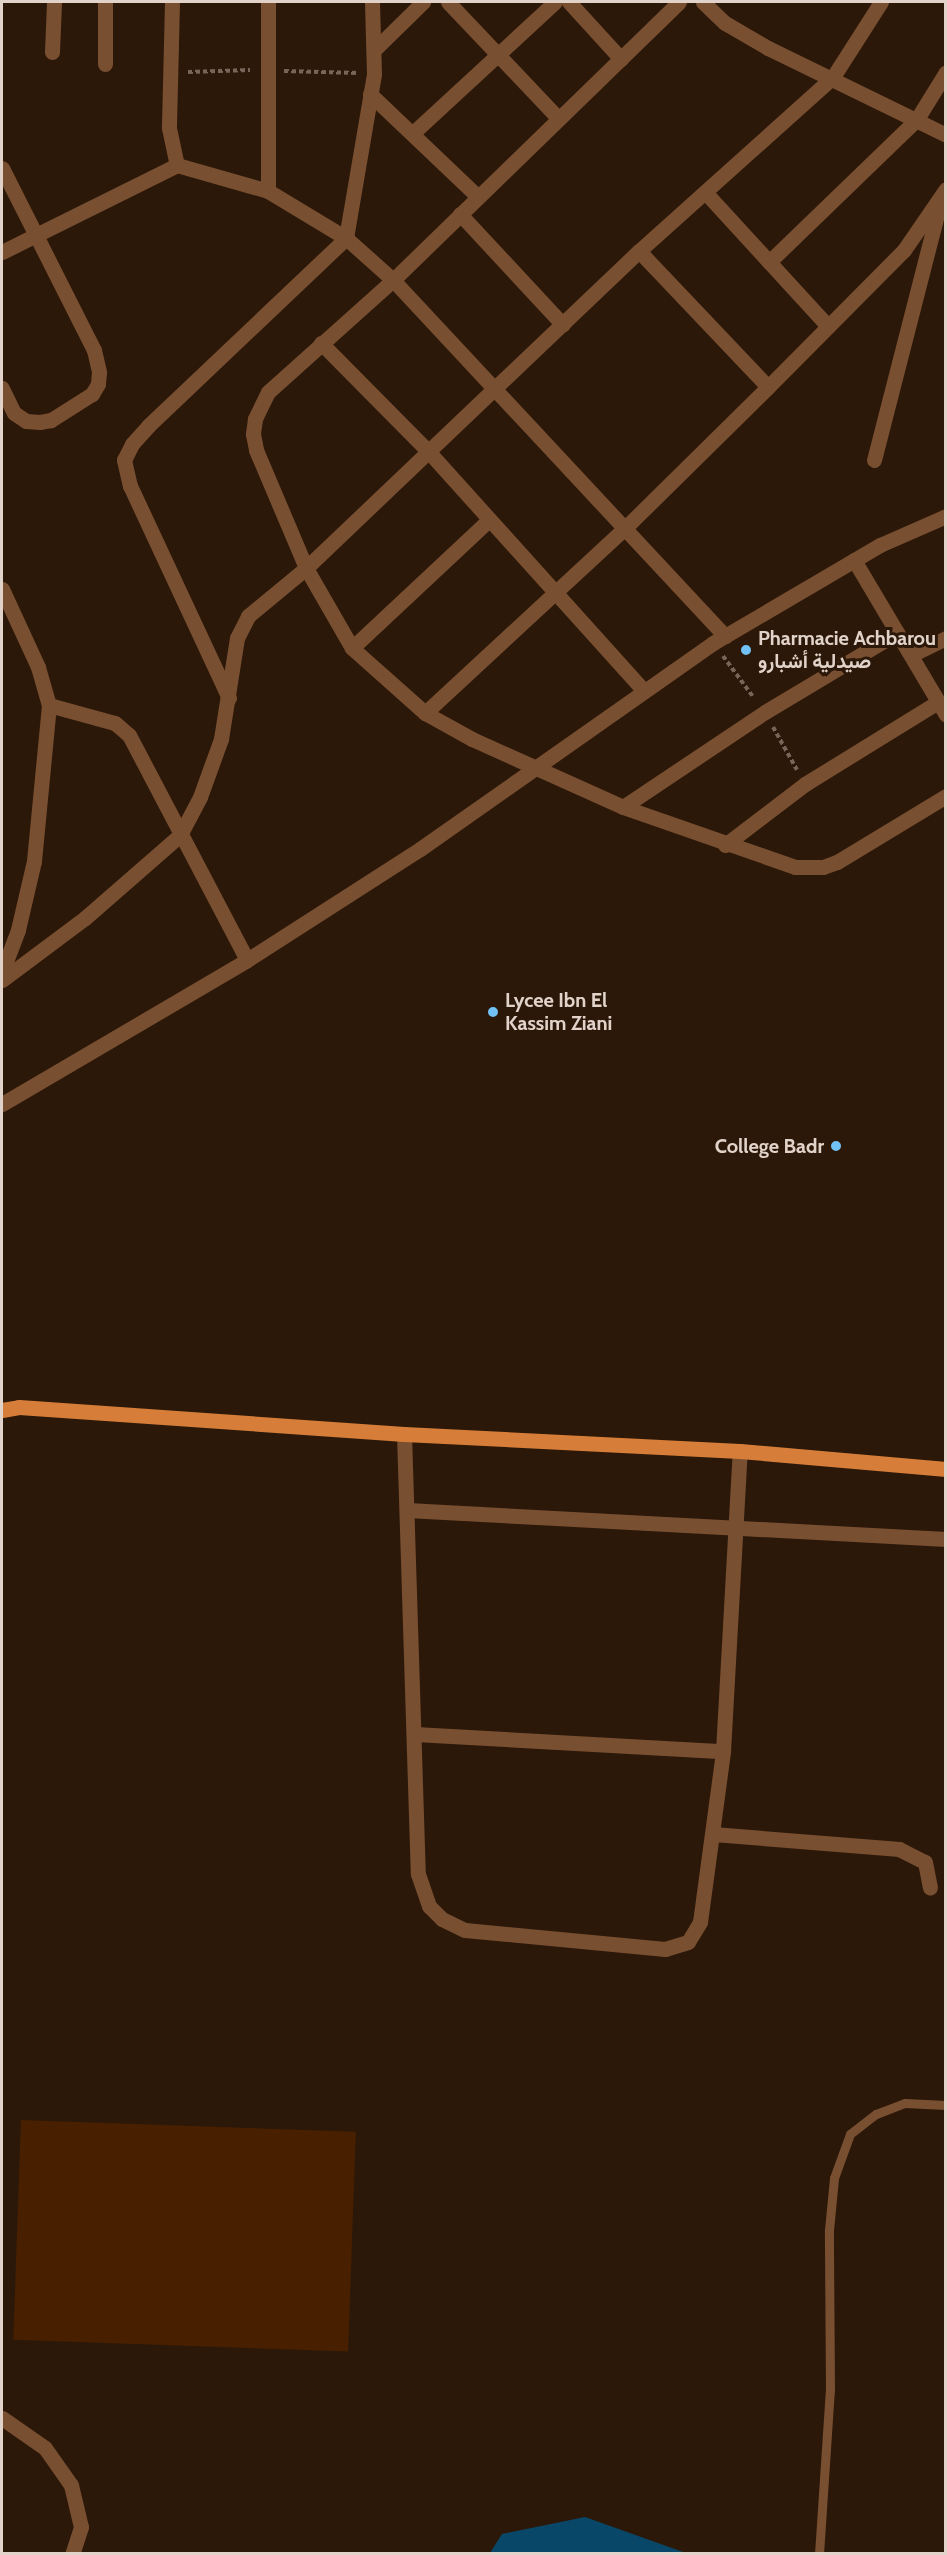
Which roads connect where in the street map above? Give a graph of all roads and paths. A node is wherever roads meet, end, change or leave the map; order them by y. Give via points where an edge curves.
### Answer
1 (54, 2) edge
2 (105, 2) edge
3 (172, 2) edge
4 (268, 2) edge
5 (372, 2) edge
6 (423, 2) edge
7 (448, 2) edge
8 (555, 2) edge
9 (569, 2) edge
10 (679, 2) edge
11 (703, 2) edge
12 (881, 2) edge
13 (374, 50) junction
14 (52, 52) dead end
15 (498, 55) junction
16 (621, 59) junction
17 (105, 64) dead end
18 (945, 72) edge
19 (833, 77) junction
20 (370, 94) junction
21 (558, 118) junction
22 (917, 119) junction
23 (414, 132) junction
24 (945, 135) edge
25 (177, 165) junction
26 (2, 168) edge
27 (268, 191) junction
28 (705, 192) junction
29 (944, 192) edge
30 (476, 195) junction
31 (460, 214) junction
32 (38, 234) junction
33 (346, 238) junction
34 (639, 251) junction
35 (2, 252) edge
36 (769, 262) junction
37 (393, 280) junction
38 (563, 325) junction
39 (828, 326) junction
40 (321, 343) junction
41 (768, 387) junction
42 (2, 388) edge
43 (497, 389) junction
44 (428, 451) junction
45 (874, 460) dead end
46 (945, 516) edge
47 (489, 520) junction
48 (625, 528) junction
49 (854, 560) junction
50 (306, 568) junction
51 (2, 589) edge
52 (555, 593) junction
53 (897, 633) junction
54 (725, 636) junction
55 (945, 638) edge
56 (352, 648) junction
57 (911, 655) junction
58 (643, 690) junction
59 (229, 698) junction
60 (49, 705) junction
61 (942, 708) edge
62 (425, 713) junction
63 (532, 769) junction
64 (945, 796) edge
65 (623, 807) junction
66 (180, 835) junction
67 (725, 845) junction
68 (247, 960) junction
69 (2, 972) edge
70 (2, 980) edge
71 (2, 1104) edge
72 (2, 1398) edge
73 (19, 1407) junction
74 (2, 1410) edge
75 (404, 1434) junction
76 (740, 1451) junction
77 (945, 1469) edge
78 (407, 1510) junction
79 (736, 1525) junction
80 (945, 1539) edge
81 (415, 1734) junction
82 (723, 1751) junction
83 (713, 1834) junction
84 (930, 1888) dead end
85 (945, 2105) edge
86 (2, 2418) edge
87 (72, 2553) edge
88 (819, 2553) edge

1 - 14 street
2 - 17 street
3 - 25 street via 169,128
4 - 27 street
5 - 13 street
6 - 13 street
7 - 15 street
8 - 15 street
9 - 16 street
10 - 16 street
11 - 19 street via 725,23 768,48
12 - 19 street
13 - 20 street
15 - 21 street
15 - 23 street
16 - 21 street
18 - 22 street
19 - 22 street
19 - 28 street
20 - 23 street
20 - 33 street
21 - 30 street
22 - 24 street
22 - 36 street
23 - 30 street
25 - 27 street
25 - 32 street
26 - 32 street
27 - 33 street
28 - 34 street
28 - 36 street
29 - 39 street via 904,250
29 - 45 street
30 - 31 street
31 - 37 street
31 - 38 street
32 - 35 street
32 - 42 street via 93,350 98,384 74,407 40,422 26,421 14,413
33 - 37 street
33 - 59 street via 148,426 124,460 127,480
34 - 38 street
34 - 41 street
36 - 39 street
37 - 40 street
37 - 43 street
38 - 43 street
39 - 41 street
40 - 44 street
40 - 50 street via 268,392 259,407 253,434
41 - 48 street
43 - 44 street
43 - 48 street
44 - 47 street
44 - 50 street
46 - 49 street
47 - 52 street
47 - 56 street
48 - 52 street
48 - 54 street
49 - 53 street
49 - 54 street
50 - 56 street
50 - 59 street via 248,616 237,638
51 - 60 street via 38,667
52 - 58 street
52 - 62 street
53 - 57 street
53 - 65 street via 765,712
54 - 58 street
55 - 57 street
56 - 62 street
57 - 61 street
58 - 63 street
59 - 66 street via 207,778
60 - 66 street via 122,727
60 - 69 street via 34,861 18,930
61 - 67 street via 805,784
62 - 63 street
63 - 65 street
63 - 68 street via 420,849
64 - 67 street via 823,867 795,867
65 - 67 street
66 - 68 street
66 - 70 street via 85,918
68 - 71 street
72 - 73 main road
73 - 74 main road
73 - 75 main road
75 - 76 main road
75 - 78 street
76 - 77 main road
76 - 79 street
78 - 79 street
78 - 81 street
79 - 80 street
79 - 82 street
81 - 82 street
81 - 83 street via 418,1874 429,1906 442,1919 465,1930 665,1948 688,1942 700,1922
82 - 83 street
83 - 84 street via 899,1849 925,1862
85 - 88 lane via 905,2103 876,2114 850,2134 834,2178 830,2230 830,2390
86 - 87 street via 45,2448 71,2486 81,2527

